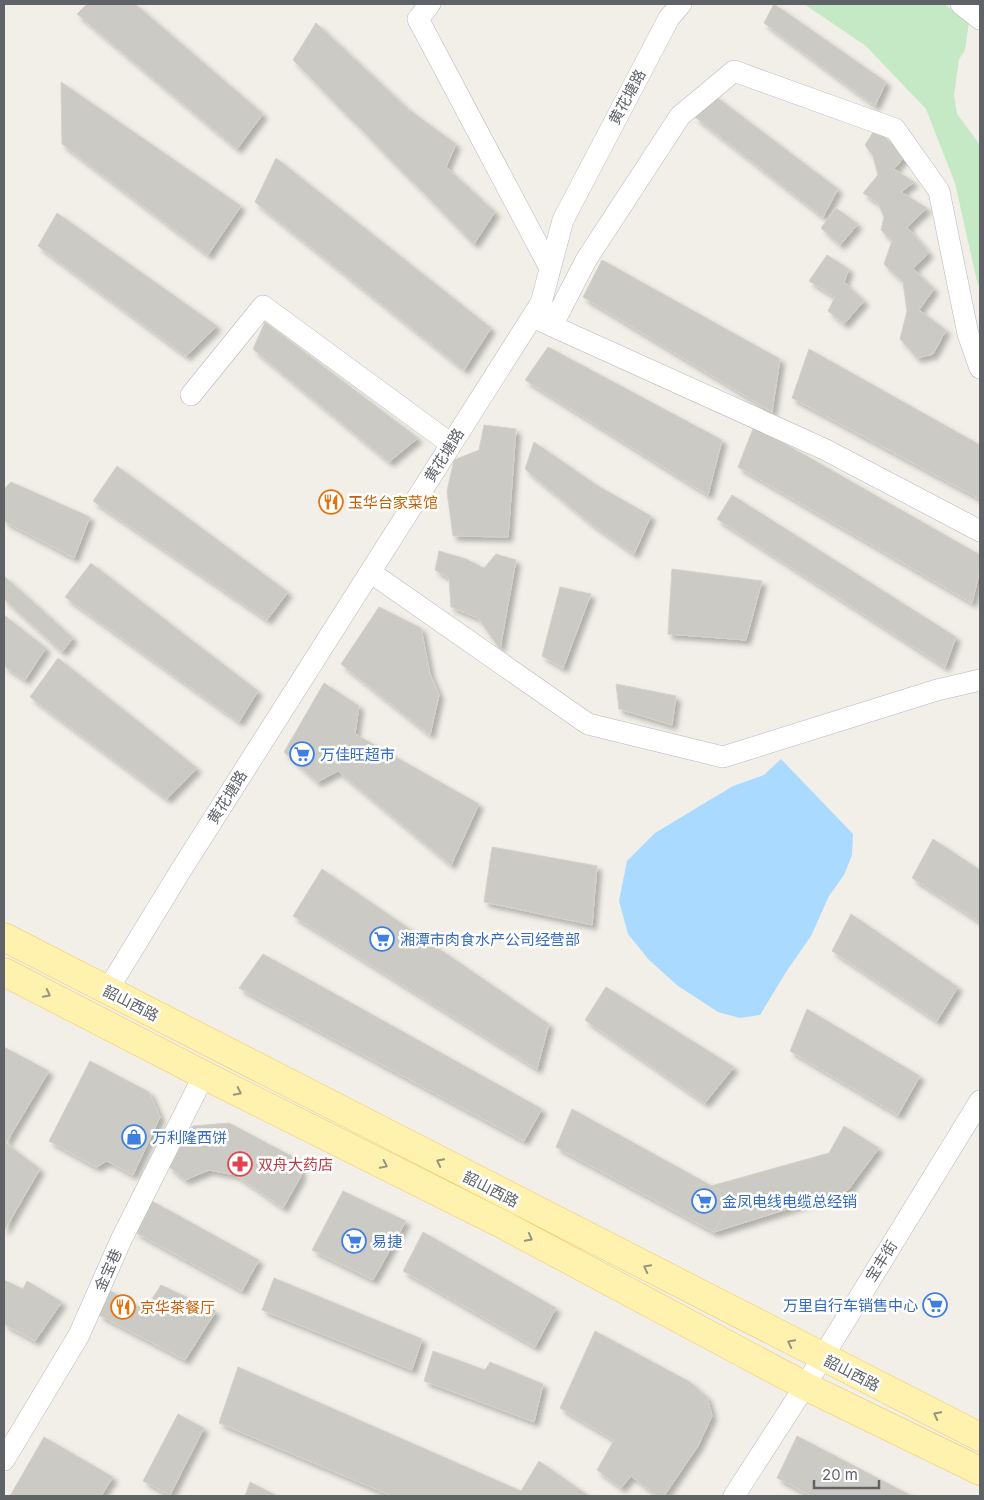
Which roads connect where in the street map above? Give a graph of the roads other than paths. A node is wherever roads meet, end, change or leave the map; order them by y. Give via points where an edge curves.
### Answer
1 (430, 4) edge
2 (681, 4) edge
3 (961, 4) edge
4 (980, 19) edge
5 (550, 268) junction
6 (532, 316) junction
7 (552, 326) junction
8 (980, 368) edge
9 (191, 395) dead end
10 (451, 444) junction
11 (980, 531) edge
12 (370, 572) junction
13 (980, 680) edge
14 (4, 937) edge
15 (4, 972) edge
16 (107, 991) junction
17 (204, 1075) junction
18 (980, 1101) edge
19 (821, 1358) junction
20 (805, 1386) junction
21 (980, 1437) edge
22 (4, 1460) edge
23 (980, 1471) edge
24 (734, 1496) edge

1 - 5 street via 418,19
2 - 5 street, 黄花塘路 via 668,18 562,220
3 - 4 street
5 - 6 street, 黄花塘路 via 541,303
6 - 7 street
6 - 10 street, 黄花塘路
7 - 8 street via 586,260 680,116 734,70 895,129 939,191 968,334
7 - 11 street via 824,449
9 - 10 street via 263,306
10 - 12 street, 黄花塘路
12 - 13 street via 588,724 723,758 937,690
12 - 16 street, 黄花塘路
14 - 16 main road, 韶山西路
15 -> 17 main road, 韶山西路
19 -> 16 main road, 韶山西路
17 -> 20 main road, 韶山西路 via 500,1223
17 - 22 street, 金宝巷 via 121,1240 79,1335
18 - 19 street, 宝丰街
19 - 20 street, 宝丰街
21 -> 19 main road, 韶山西路
20 - 23 main road, 韶山西路
20 - 24 street, 宝丰街

